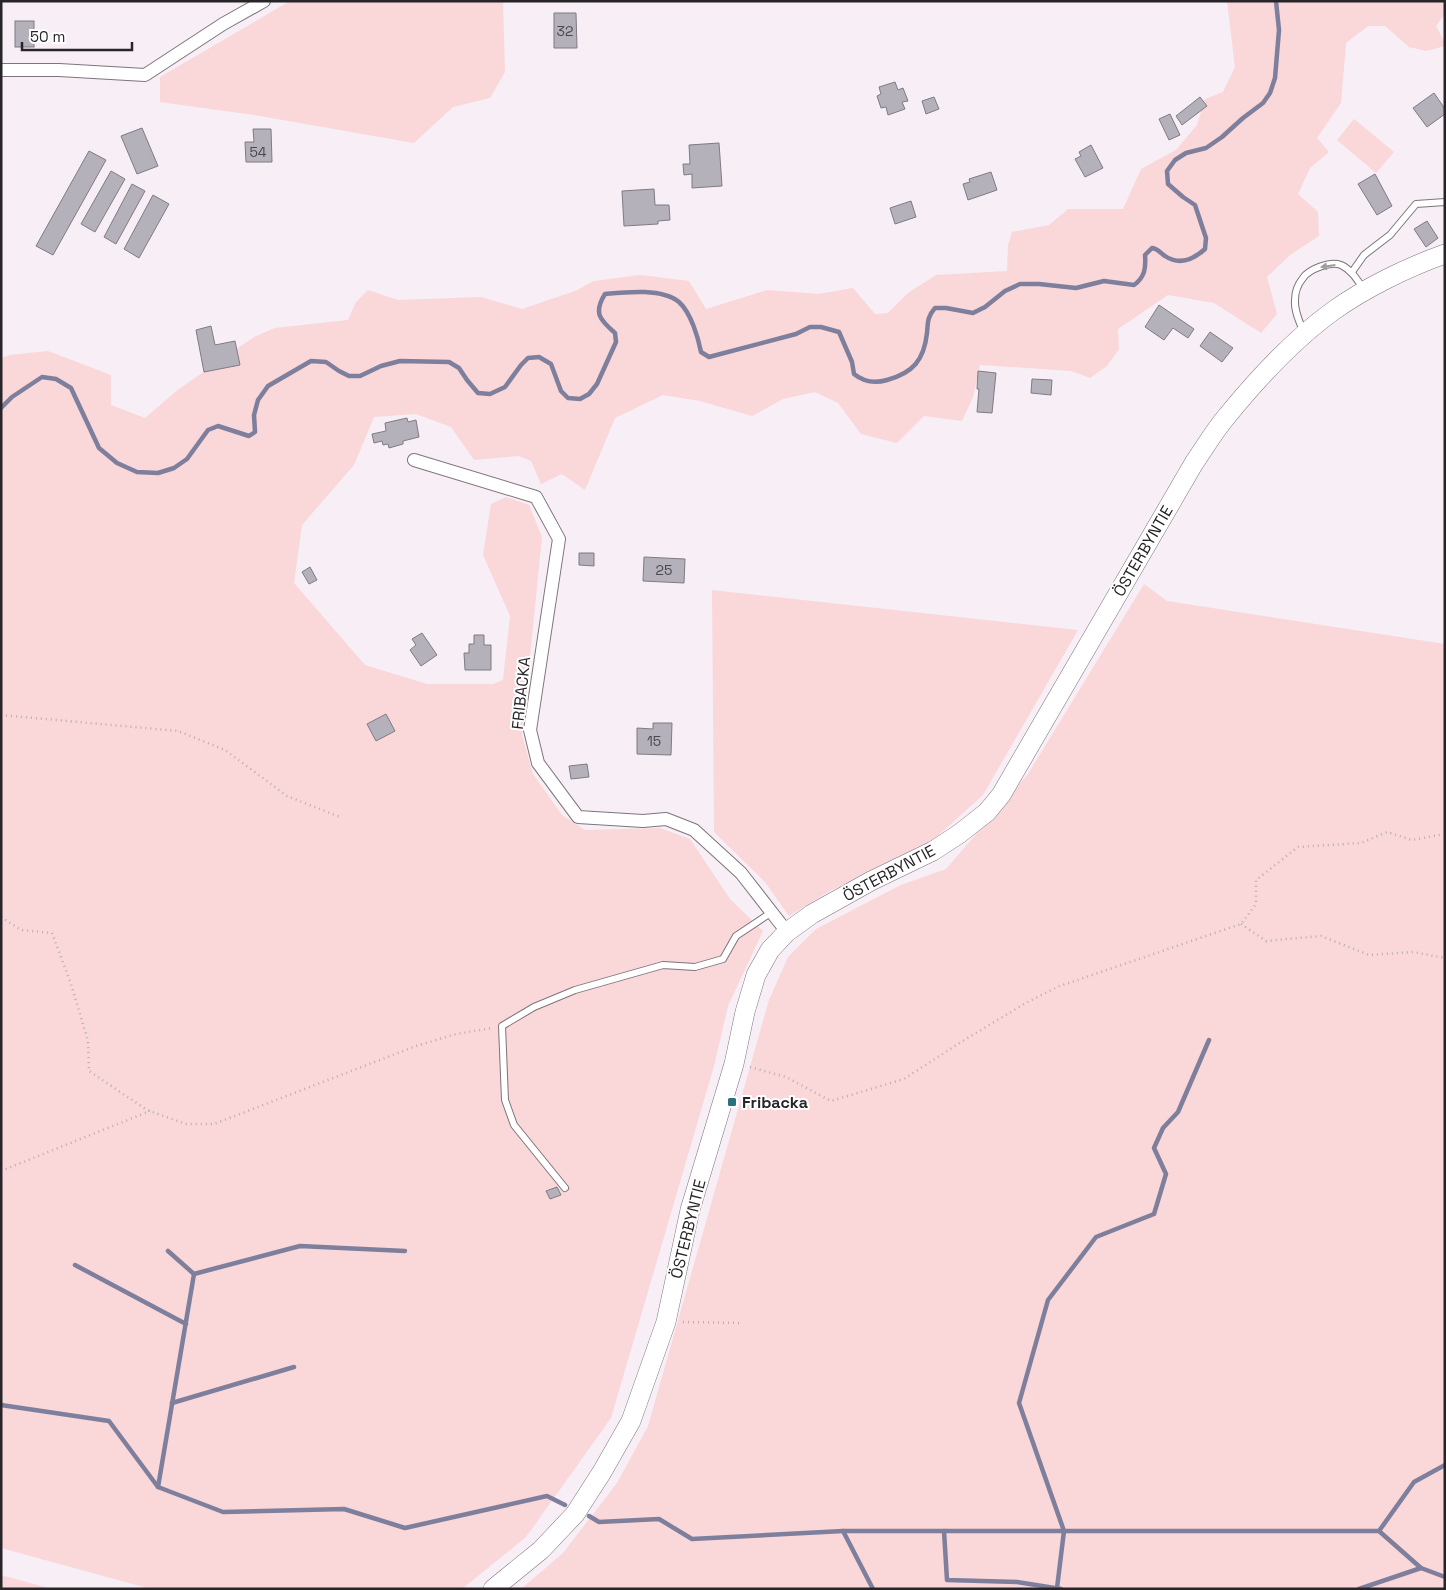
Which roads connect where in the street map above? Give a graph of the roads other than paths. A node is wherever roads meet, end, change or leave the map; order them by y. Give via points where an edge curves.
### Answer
1 (264, 1) edge
2 (1, 70) edge
3 (1445, 202) edge
4 (1445, 254) edge
5 (1352, 272) junction
6 (1365, 291) junction
7 (1304, 334) junction
8 (414, 460) dead end
9 (772, 912) junction
10 (787, 932) junction
11 (565, 1188) dead end
12 (493, 1589) edge

1 - 2 street via 145,75
3 - 5 lane via 1416,204 1390,235 1364,255
4 - 6 street, ÖSTERBYNTIE via 1407,268
5 - 6 lane
5 -> 7 lane via 1340,265 1326,265 1303,276 1296,290 1295,302
6 - 7 street, ÖSTERBYNTIE
7 - 10 street, ÖSTERBYNTIE via 1226,417 1194,463 1001,795 987,812 933,851 829,904
8 - 9 street, FRIBACKA via 536,497 559,539 530,730 538,763 578,817 666,818 694,830 741,872
9 - 10 street, FRIBACKA
9 - 11 lane via 736,936 723,959 695,967 663,965 575,990 534,1007 502,1026 505,1100 514,1125
10 - 12 street, ÖSTERBYNTIE via 770,950 756,975 734,1064 690,1210 666,1322 631,1421 575,1514 541,1550

